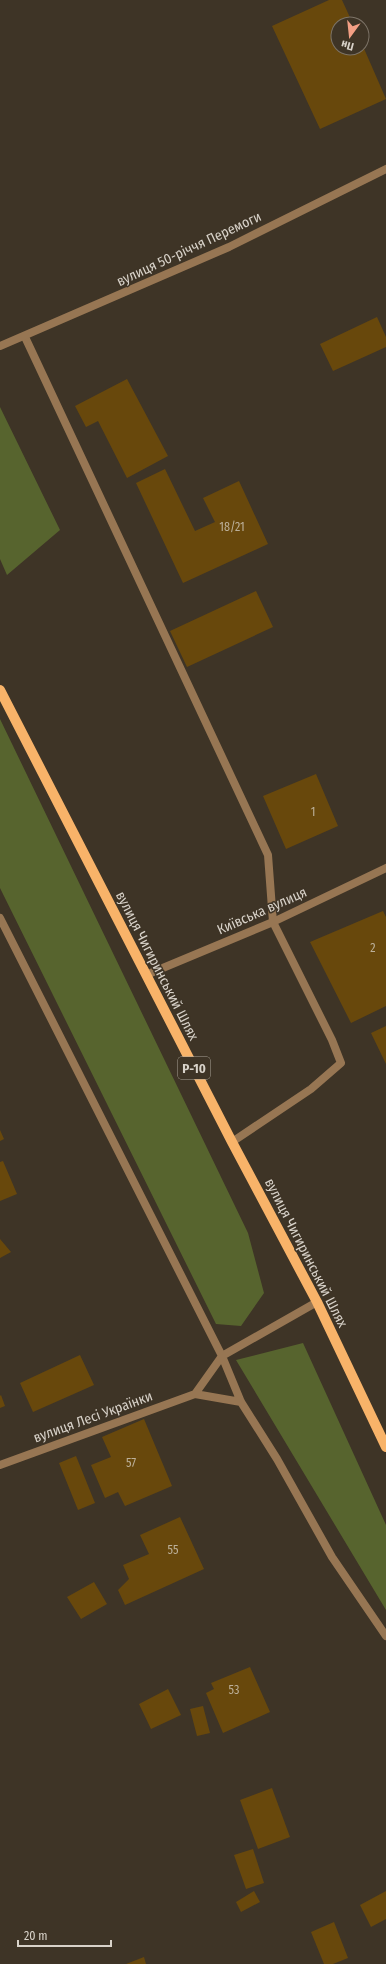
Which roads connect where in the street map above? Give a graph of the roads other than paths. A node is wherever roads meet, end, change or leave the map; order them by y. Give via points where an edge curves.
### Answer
1 (386, 169) edge
2 (25, 337) junction
3 (0, 346) edge
4 (0, 690) edge
5 (386, 868) edge
6 (0, 918) edge
7 (273, 922) junction
8 (146, 975) junction
9 (232, 1142) junction
10 (317, 1302) junction
11 (222, 1356) junction
12 (195, 1394) junction
13 (241, 1402) junction
14 (386, 1447) edge
15 (0, 1465) edge
16 (386, 1636) edge

1 - 2 street, вулиця 50-річчя Перемоги via 229,247
2 - 3 street, вулиця 50-річчя Перемоги
2 - 7 street via 268,855
4 - 8 main road, вулиця Чигиринський Шлях / Р-10
5 - 7 street, Київська вулиця
6 - 11 street
7 - 8 street, Київська вулиця
7 - 9 street via 341,1062 311,1089
8 - 9 main road, вулиця Чигиринський Шлях / Р-10
9 - 10 main road, вулиця Чигиринський Шлях / Р-10
10 - 11 street
10 - 14 main road, вулиця Чигиринський Шлях / Р-10
11 - 12 street
11 - 13 street
12 - 13 street
12 - 15 street, вулиця Лесі Українки
13 - 16 street via 277,1459 332,1557

